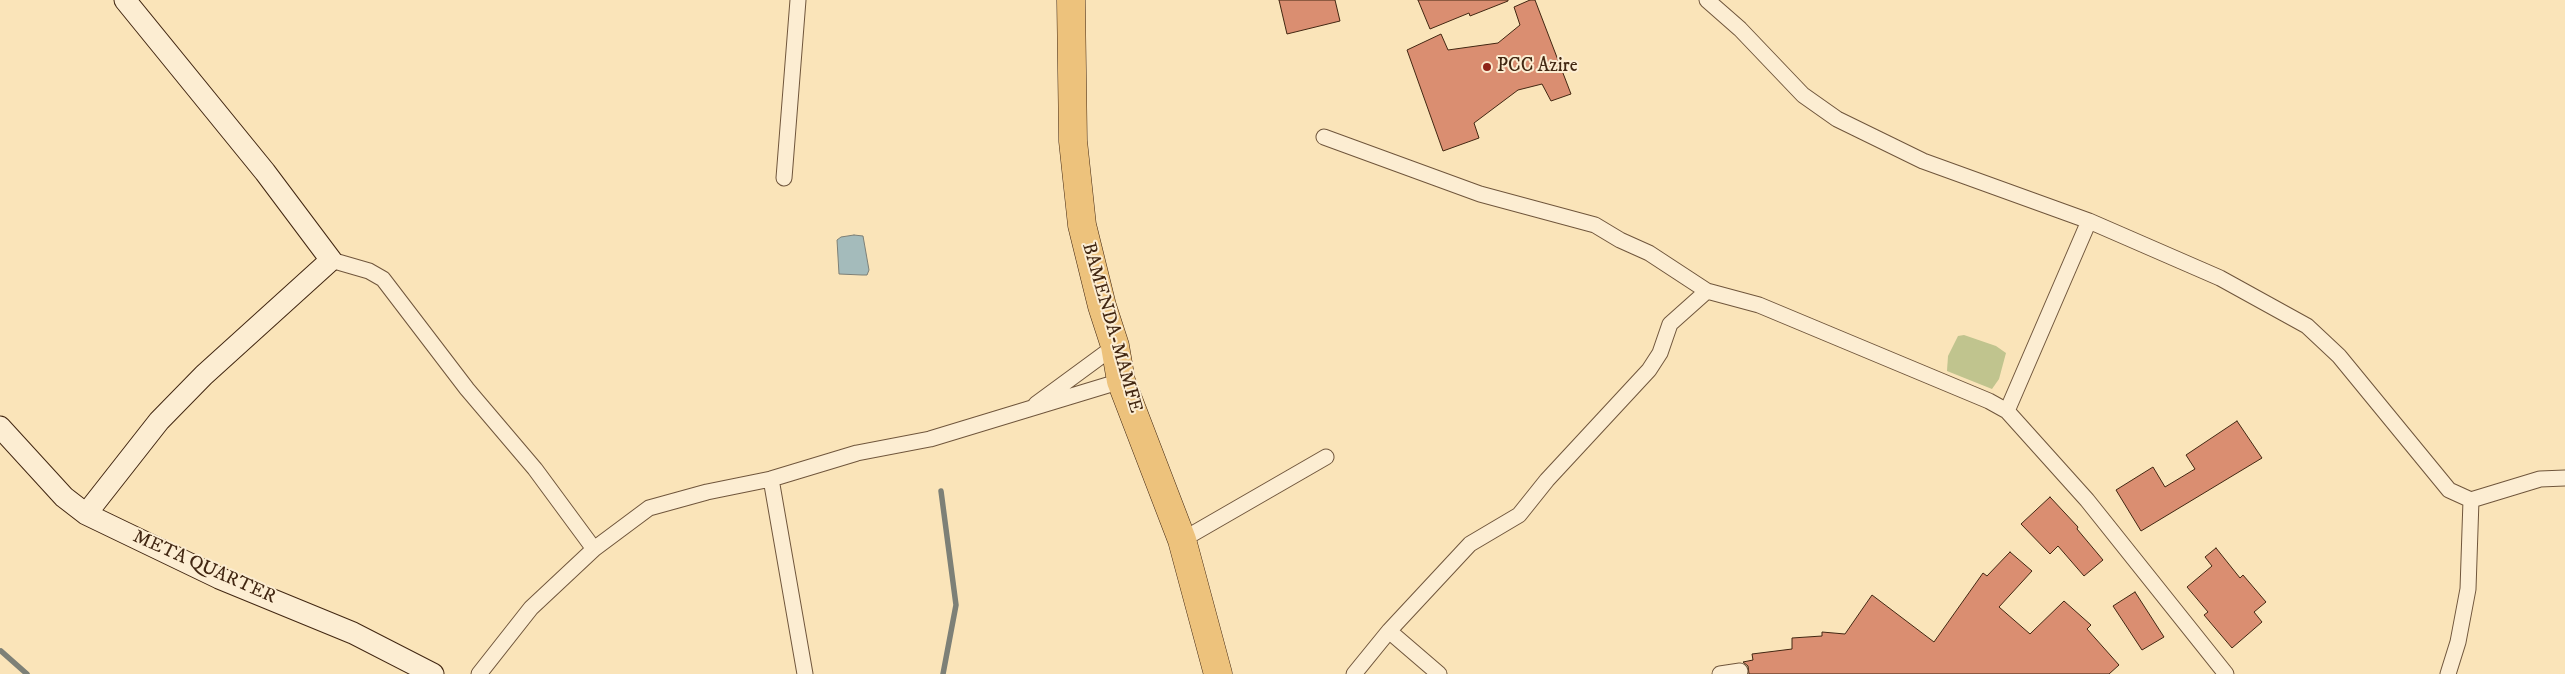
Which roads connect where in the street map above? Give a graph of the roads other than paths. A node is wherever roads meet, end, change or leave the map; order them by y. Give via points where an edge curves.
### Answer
1 (125, 0) edge
2 (798, 0) edge
3 (1071, 0) edge
4 (1707, 0) edge
5 (1324, 137) dead end
6 (784, 178) dead end
7 (2089, 221) junction
8 (331, 260) junction
9 (1707, 291) junction
10 (1115, 346) junction
11 (1121, 381) junction
12 (2007, 411) junction
13 (1024, 412) junction
14 (0, 427) edge
15 (1326, 457) dead end
16 (2565, 478) edge
17 (771, 479) junction
18 (2471, 500) junction
19 (86, 514) junction
20 (1182, 540) junction
21 (594, 549) junction
22 (1389, 631) junction
23 (1740, 670) dead end
24 (433, 674) edge
25 (478, 674) edge
26 (804, 674) edge
27 (1218, 674) edge
28 (1354, 674) edge
29 (1439, 674) edge
30 (1720, 674) edge
31 (2226, 674) edge
32 (2448, 674) edge

1 - 8 street via 266,172
2 - 6 street
3 - 10 highway, BAMENDA-MAMFE via 1073,141 1082,226
4 - 7 street via 1740,29 1803,95 1837,119 1923,161
5 - 9 street via 1480,194 1595,225 1649,253
7 - 12 street
7 - 18 street via 2220,278 2307,326 2339,356 2449,490
8 - 19 street via 204,375 159,421
8 - 21 street via 369,271 383,279 467,389 535,469
9 - 12 street via 1758,305
9 - 22 street via 1670,324 1660,353 1649,370 1547,480 1519,515 1470,544
10 - 11 highway, BAMENDA-MAMFE
10 - 13 street
11 - 13 street
11 - 20 highway, BAMENDA-MAMFE
12 - 31 street via 2087,500
13 - 17 street via 930,439 857,453
14 - 19 street, META QUARTER via 58,491
15 - 20 street
16 - 18 street via 2540,479
17 - 21 street via 649,508
17 - 26 street
18 - 32 street via 2468,589
19 - 24 street, META QUARTER via 219,578 353,633
20 - 27 highway, BAMENDA-MAMFE
21 - 25 street via 531,608
22 - 28 street
22 - 29 street
23 - 30 street

